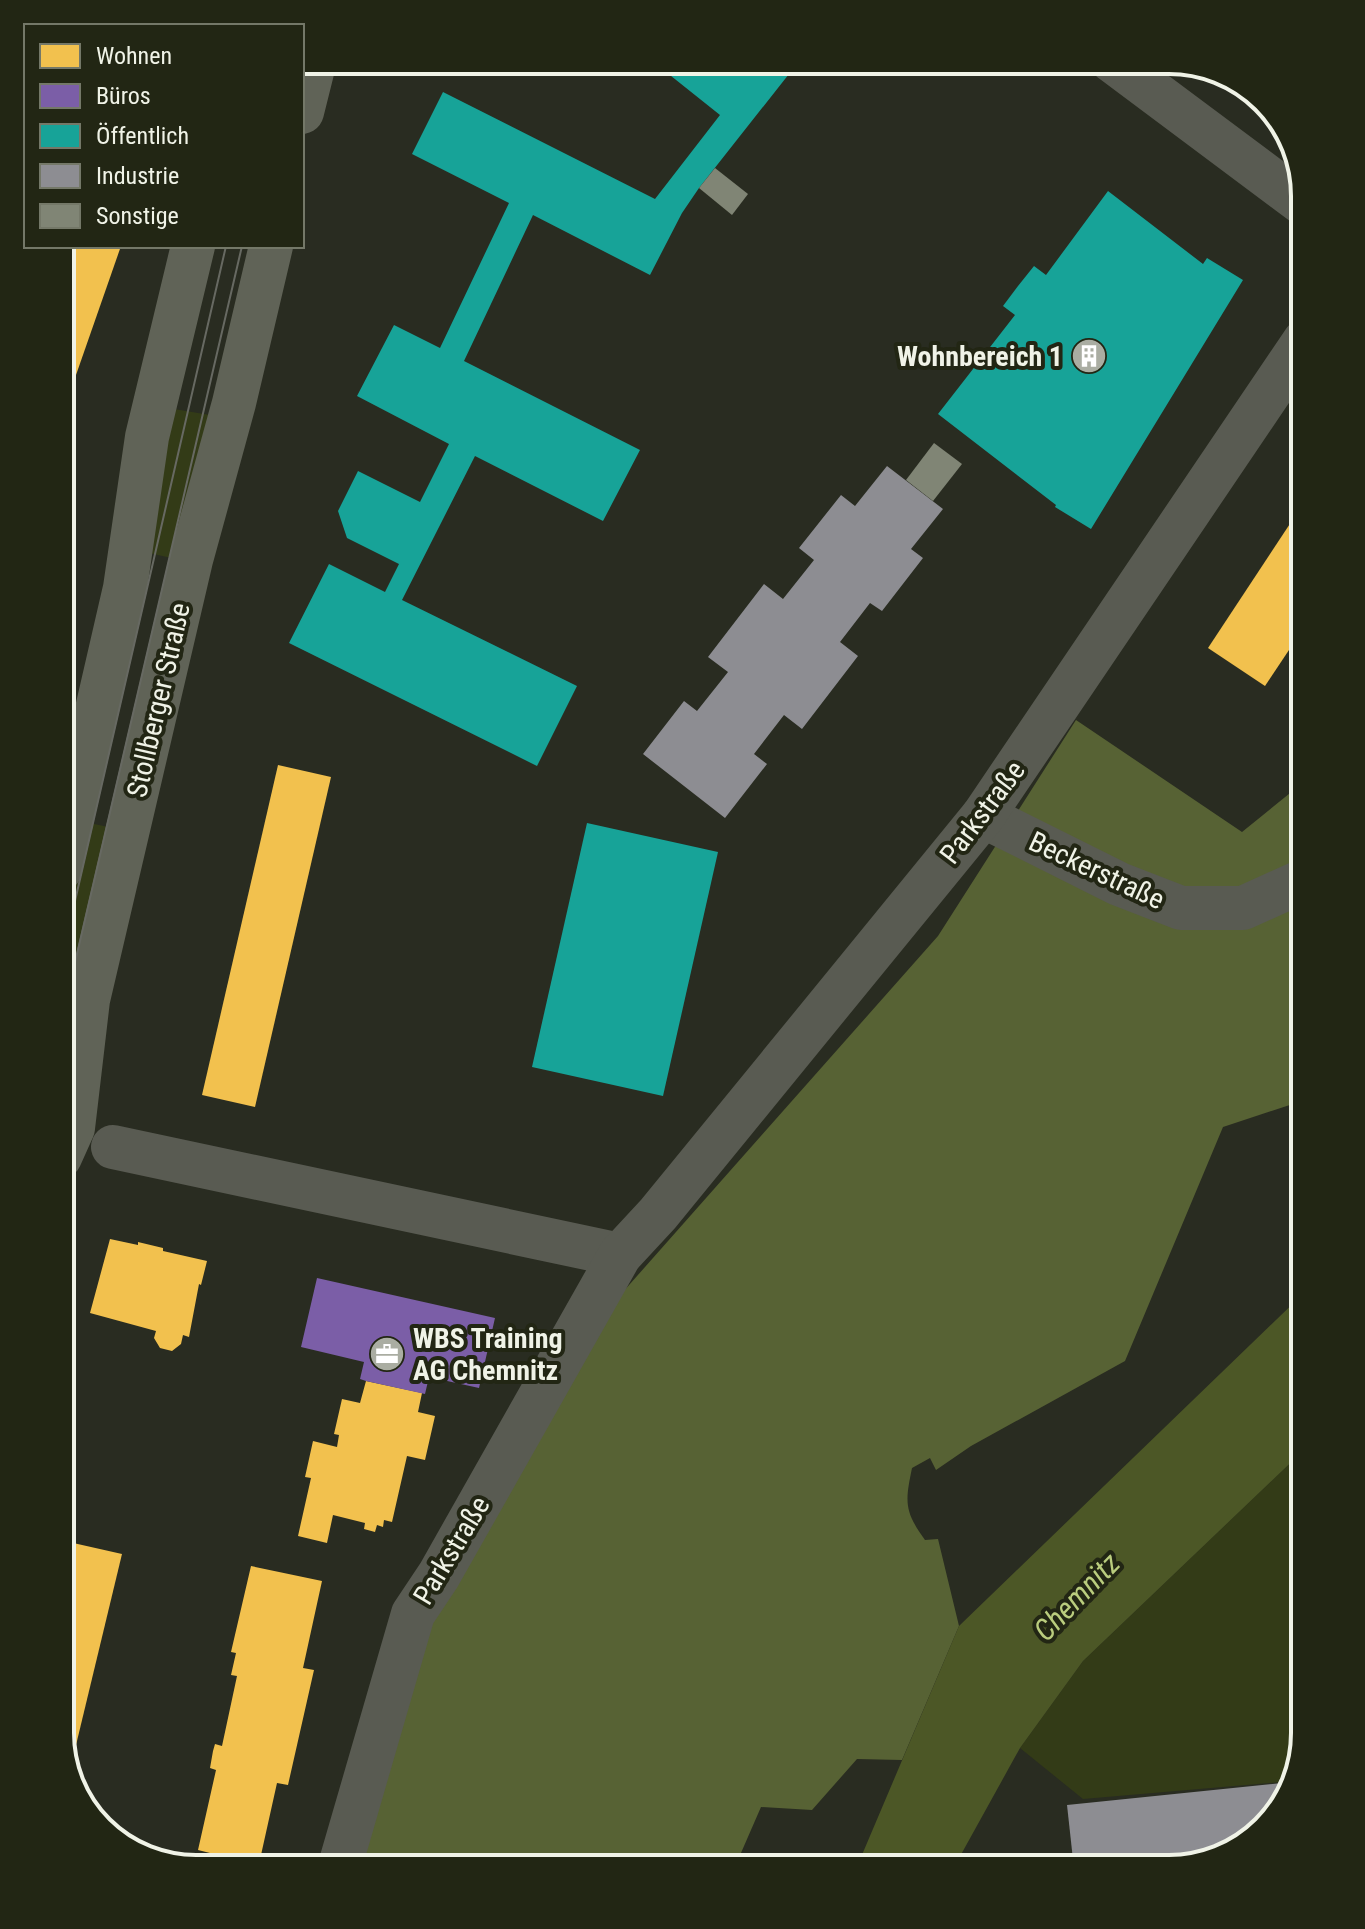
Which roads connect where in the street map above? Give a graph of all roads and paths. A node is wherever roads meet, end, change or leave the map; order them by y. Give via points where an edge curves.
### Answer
1 (312, 74) edge
2 (1130, 74) edge
3 (304, 104) edge
4 (1291, 194) edge
5 (193, 248) edge
6 (271, 248) edge
7 (1291, 361) edge
8 (74, 809) edge
9 (983, 816) junction
10 (1291, 886) edge
11 (74, 1119) edge
12 (113, 1147) dead end
13 (620, 1255) junction
14 (343, 1855) edge

1 - 3 main road
2 - 4 street
5 - 8 main road, Stollberger Straße via 147,437 125,588
6 - 11 main road, Stollberger Straße via 88,1000
7 - 9 street, Parkstraße
9 - 10 street, Beckerstraße via 1119,884 1181,908 1243,908
9 - 13 street, Parkstraße
12 - 13 street
13 - 14 street, Parkstraße via 413,1614

